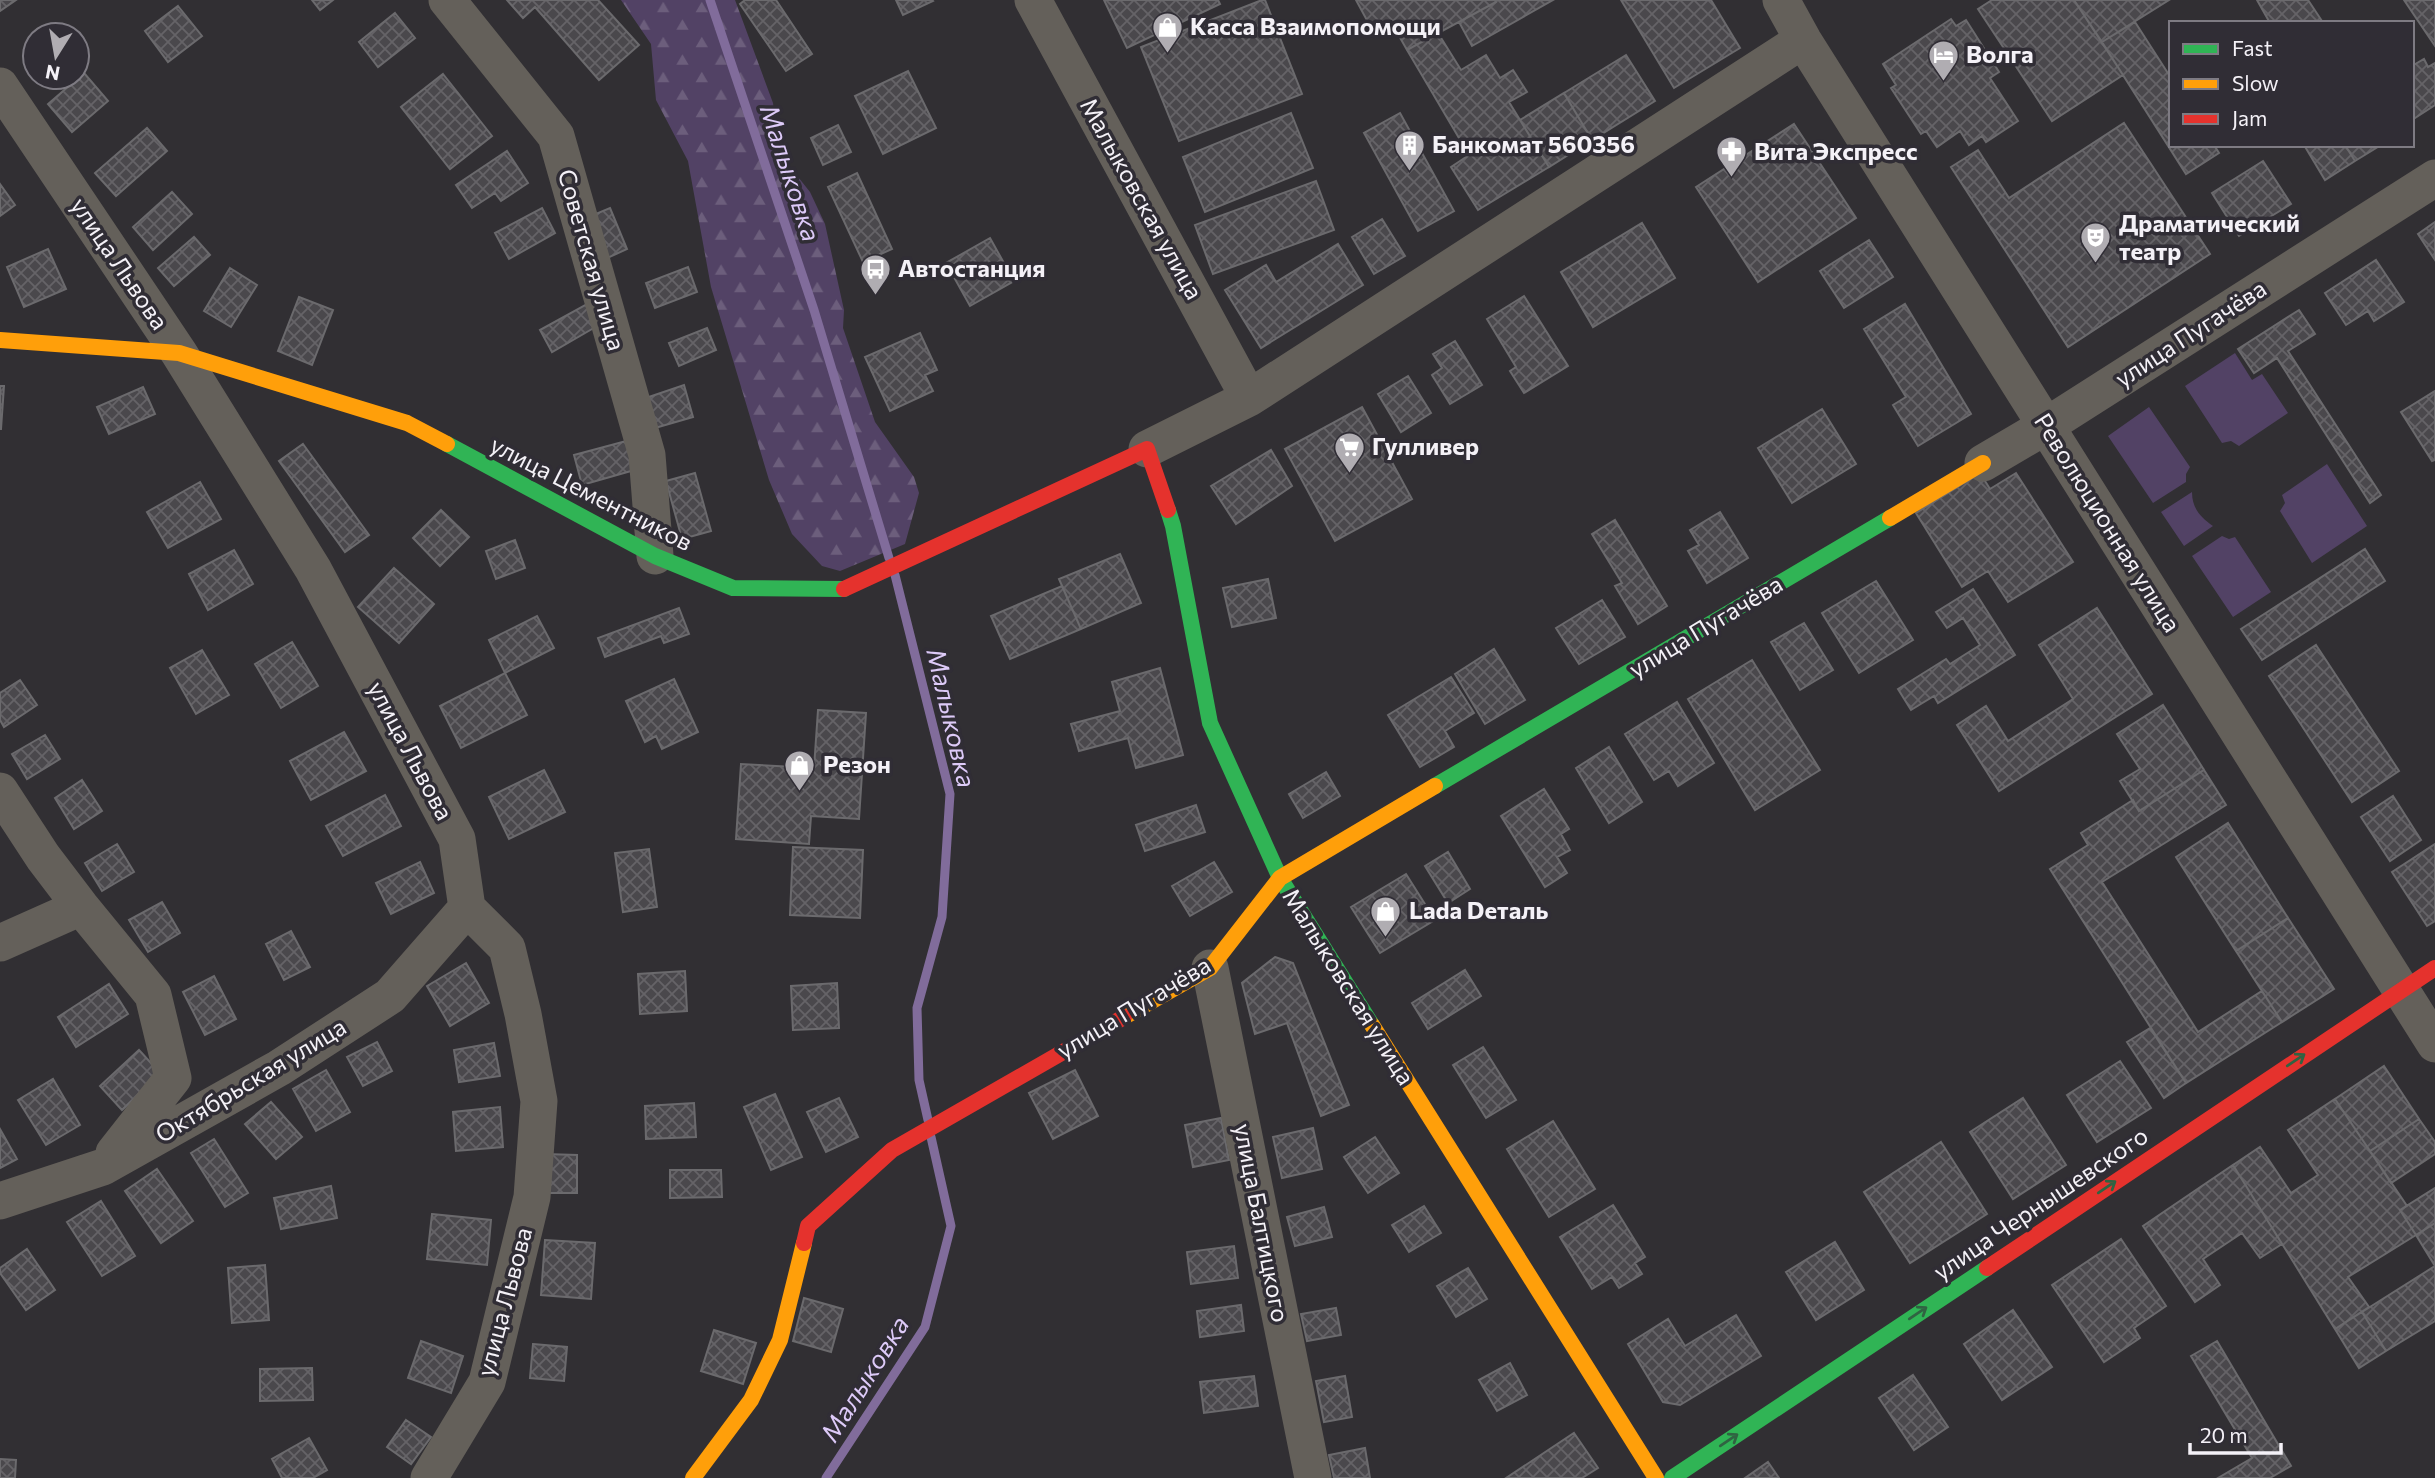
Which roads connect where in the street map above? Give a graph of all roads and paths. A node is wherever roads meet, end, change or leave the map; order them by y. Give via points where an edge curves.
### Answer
1 (447, 0) edge
2 (1032, 0) edge
3 (1782, 0) edge
4 (1803, 40) junction
5 (0, 86) edge
6 (2435, 178) edge
7 (0, 340) edge
8 (178, 353) junction
9 (1249, 398) junction
10 (2046, 426) junction
11 (1147, 449) junction
12 (1983, 463) joint
13 (654, 556) junction
14 (0, 791) edge
15 (1279, 878) junction
16 (81, 907) junction
17 (467, 908) junction
18 (0, 943) edge
19 (1210, 968) junction
20 (2435, 968) edge
21 (2401, 990) junction
22 (2435, 1044) edge
23 (103, 1167) junction
24 (0, 1201) edge
25 (429, 1478) edge
26 (693, 1478) edge
27 (1313, 1478) edge
28 (1657, 1478) edge
29 (1672, 1478) edge

1 - 13 street, Советская улица via 556,136 646,455
2 - 9 street, Малыковская улица
3 - 4 street, Революционная улица
4 - 9 street
4 - 10 street, Революционная улица
5 - 8 street, улица Львова
6 - 10 street, улица Пугачёва
7 - 8 street, улица Цементников
8 - 13 street, улица Цементников via 407,423
8 - 17 street, улица Львова via 313,569 457,839
9 - 11 street
10 - 12 street, улица Пугачёва
10 - 21 street, Революционная улица
11 - 13 street, улица Цементников via 842,590 733,588
11 - 15 street, Малыковская улица via 1173,526 1210,723
12 - 15 street, улица Пугачёва
14 - 16 street
15 - 19 street, улица Пугачёва
15 - 28 street, Малыковская улица
16 - 18 street
16 - 23 street via 153,995 173,1078
17 - 23 street, Октябрьская улица via 390,996 279,1069
17 - 25 street, улица Львова via 507,948 539,1101 532,1197 487,1382
19 - 26 street, улица Пугачёва via 892,1150 808,1226 780,1340 751,1400
19 - 27 street, улица Балтицкого
20 - 21 street, улица Чернышевского
21 - 22 street, Революционная улица
29 -> 21 street, улица Чернышевского
23 - 24 street, Октябрьская улица

